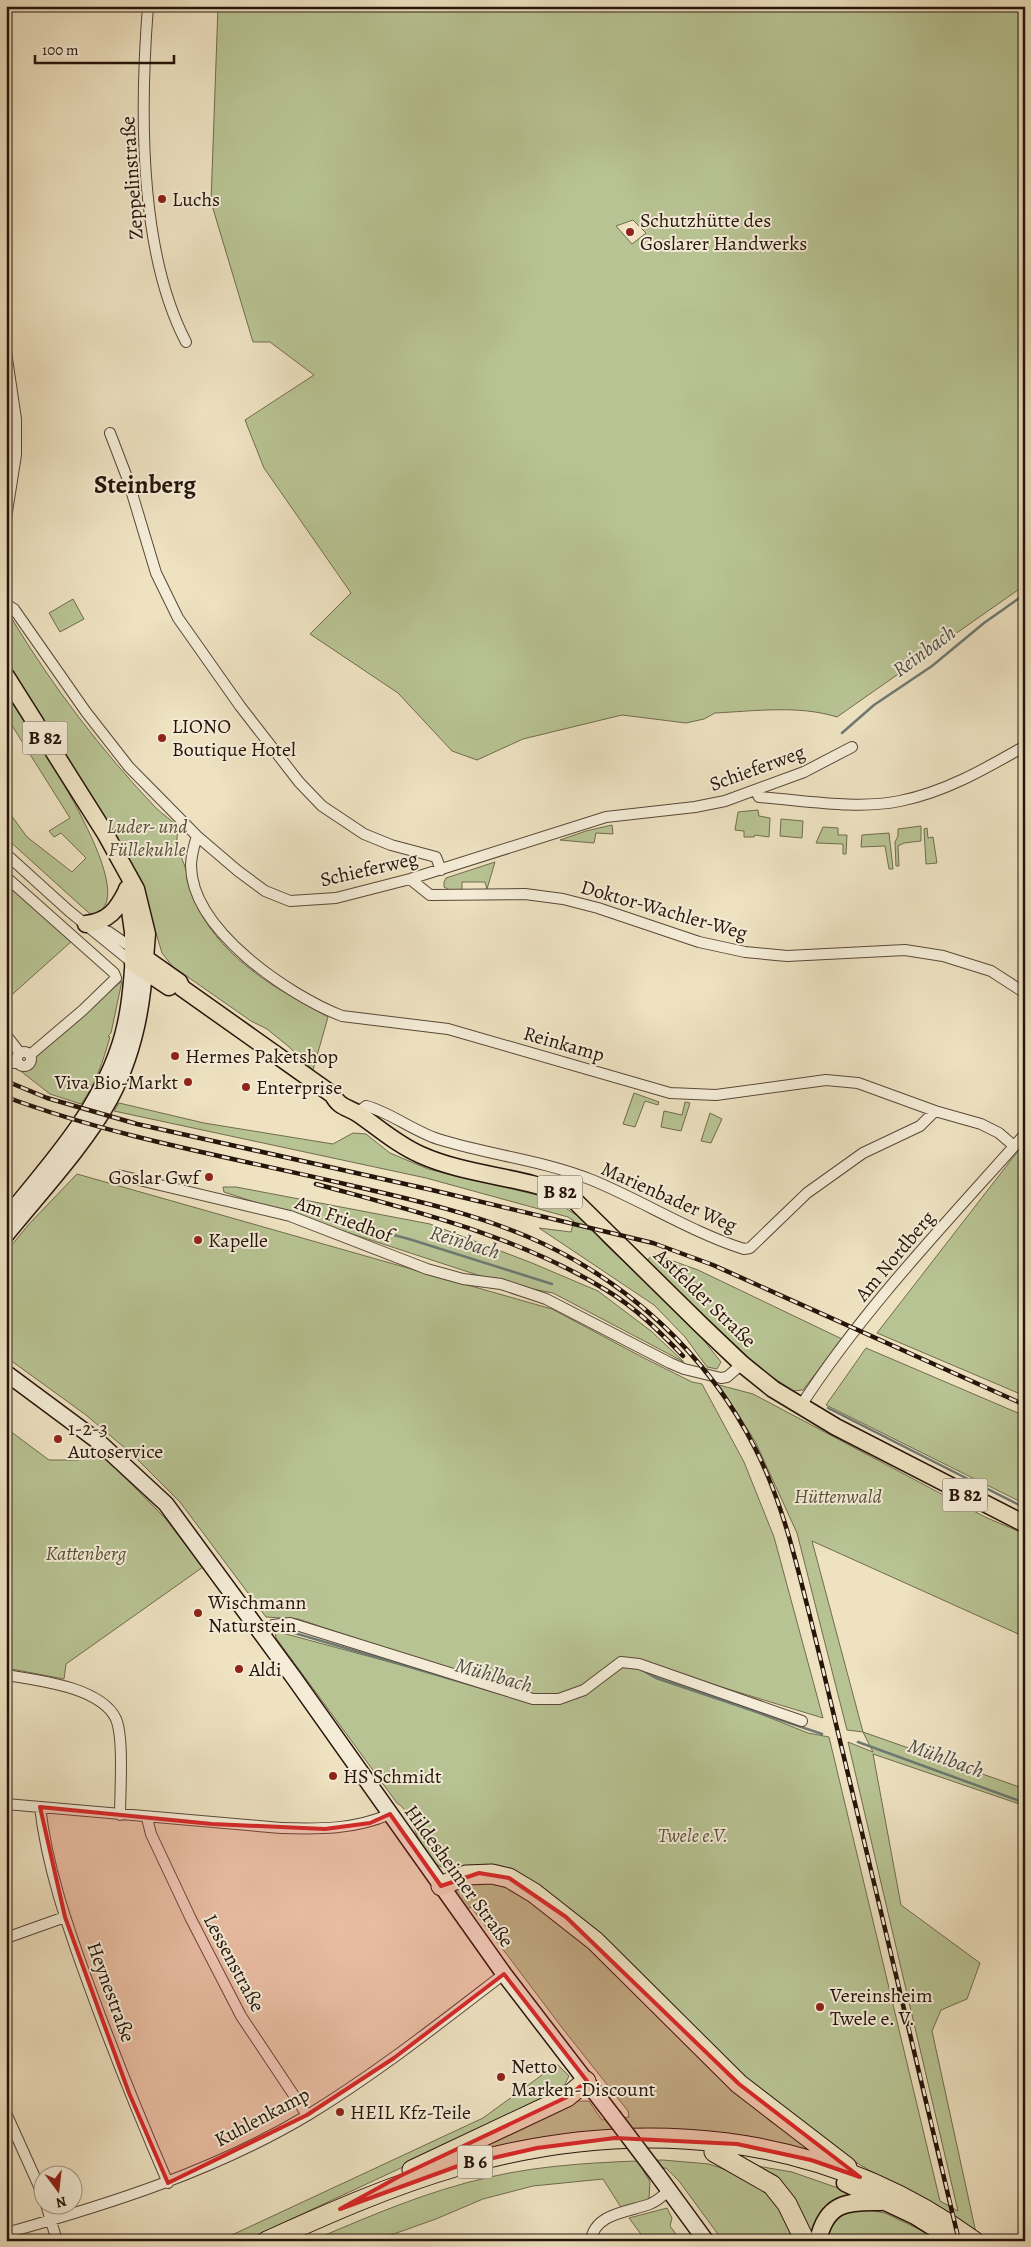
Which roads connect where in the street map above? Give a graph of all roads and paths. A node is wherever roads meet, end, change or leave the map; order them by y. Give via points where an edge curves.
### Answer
1 (148, 6) edge
2 (186, 342) dead end
3 (6, 352) edge
4 (110, 433) dead end
5 (6, 518) edge
6 (6, 604) edge
7 (6, 676) edge
8 (1025, 746) edge
9 (852, 747) dead end
10 (756, 791) junction
11 (197, 836) junction
12 (6, 854) edge
13 (124, 869) junction
14 (441, 870) junction
15 (6, 877) edge
16 (410, 879) junction
17 (127, 890) junction
18 (86, 924) junction
19 (139, 960) junction
20 (1025, 993) edge
21 (6, 1035) edge
22 (23, 1057) junction
23 (6, 1063) edge
24 (935, 1111) junction
25 (357, 1113) junction
26 (1025, 1134) edge
27 (1014, 1146) junction
28 (118, 1175) dead end
29 (6, 1218) edge
30 (6, 1235) edge
31 (742, 1364) junction
32 (6, 1373) edge
33 (800, 1406) junction
34 (1025, 1524) edge
35 (263, 1635) junction
36 (6, 1675) edge
37 (802, 1721) dead end
38 (6, 1804) edge
39 (40, 1808) junction
40 (120, 1814) junction
41 (390, 1814) junction
42 (148, 1818) junction
43 (441, 1886) junction
44 (64, 1917) junction
45 (6, 1938) edge
46 (504, 1974) junction
47 (586, 2080) junction
48 (6, 2113) edge
49 (307, 2115) junction
50 (714, 2152) junction
51 (32, 2171) edge
52 (852, 2180) junction
53 (168, 2183) junction
54 (670, 2190) junction
55 (888, 2202) junction
56 (340, 2209) junction
57 (49, 2214) edge
58 (51, 2220) junction
59 (6, 2233) edge
60 (57, 2241) edge
61 (267, 2241) edge
62 (296, 2241) edge
63 (591, 2241) edge
64 (706, 2241) edge
65 (805, 2241) edge
66 (818, 2241) edge
67 (955, 2241) edge
68 (974, 2241) edge

1 - 2 street, Zeppelinstraße via 144,130 149,206 162,287
3 - 5 street via 16,418 16,455
4 - 14 street via 156,573 178,618 240,706 299,782 322,806 364,834 436,858
6 - 11 street, Schieferweg via 14,609 129,767
7 - 13 main road, B 82
8 - 10 street via 948,787 898,802 759,797
9 - 10 street, Schieferweg via 804,772
10 - 14 street, Schieferweg via 695,807 606,817
11 - 16 street, Schieferweg via 265,891 290,901 336,898
11 - 24 street, Reinkamp via 192,854 194,881 204,906 222,932 273,978 342,1016 448,1029 670,1093 716,1095 826,1080 858,1083
12 - 18 street, Astfelder Straße
13 - 17 main road, B 82
13 - 19 main road, B 82 via 136,889 147,934
14 - 16 street, Schieferweg
15 - 22 street via 116,976 96,998
16 - 20 street, Doktor-Wachler-Weg via 430,895 525,894 562,899 698,942 745,952 788,956 904,950 943,956 991,971
17 - 18 main road via 111,916
17 - 19 main road, B 82
18 - 19 street, Astfelder Straße via 109,932
19 - 25 main road, Astfelder Straße / B 82 via 179,982 182,988 333,1095 342,1096
19 - 29 main road via 119,1048 101,1092 41,1176
19 - 30 main road via 142,999 130,1051 111,1097 62,1166
21 - 22 street
22 - 23 street
24 - 25 street, Marienbader Weg via 920,1126 863,1153 814,1188 750,1248 744,1249 560,1168 440,1140 374,1108 366,1106
24 - 27 street, Reinkamp via 981,1124 1000,1133
25 - 31 main road, Astfelder Straße / B 82 via 389,1136 442,1163 547,1187 571,1197
26 - 27 street, Am Nordberg
27 - 33 street, Am Nordberg via 962,1202 861,1324
28 - 31 street, Am Friedhof via 290,1216 427,1269 463,1279 502,1284 546,1299 684,1369 721,1378
31 - 33 main road, Astfelder Straße / B 82
32 - 35 main road, Hildesheimer Straße via 99,1442 166,1504
33 - 34 main road, Astfelder Straße / B 82 via 968,1497
35 - 37 street via 273,1625 290,1623 533,1699 559,1699 584,1690 620,1662 639,1664
35 - 41 main road, Hildesheimer Straße
36 - 40 street via 64,1686 96,1699 108,1708 116,1720 119,1737
38 - 39 street
39 - 40 street
39 - 44 street, Heynestraße
40 - 42 street
41 - 42 street via 370,1823 325,1829
41 - 43 main road, Hildesheimer Straße
42 - 49 street, Lessenstraße via 151,1834 241,2016
43 - 46 main road, Hildesheimer Straße
43 - 52 highway via 479,1873 509,1878 534,1893 595,1941 738,2084
44 - 45 street
44 - 53 street, Heynestraße via 129,2093
46 - 47 main road, Hildesheimer Straße
46 - 49 street, Kuhlenkamp via 394,2058
47 - 54 main road, Hildesheimer Straße, bridge
47 - 56 highway via 567,2097 400,2176
48 - 51 street
49 - 53 street, Kuhlenkamp via 238,2152
50 - 52 highway, B 6
50 - 62 highway, B 6 via 624,2149 549,2157 434,2186
50 - 65 highway via 772,2185 787,2204
52 - 55 main road, B 6
52 - 56 highway, B 6 via 811,2160 737,2144 665,2137 615,2138 537,2148 458,2166
52 - 68 highway, B 6 via 925,2210
53 - 58 street, Kuhlenkamp
54 - 63 street via 653,2203 605,2219 597,2225
54 - 64 main road, Hildesheimer Straße
55 - 66 main road via 858,2202 834,2209 822,2224
55 - 67 main road, B 6
56 - 61 highway, B 6
57 - 58 street
58 - 59 street, Kuhlenkamp
58 - 60 street

